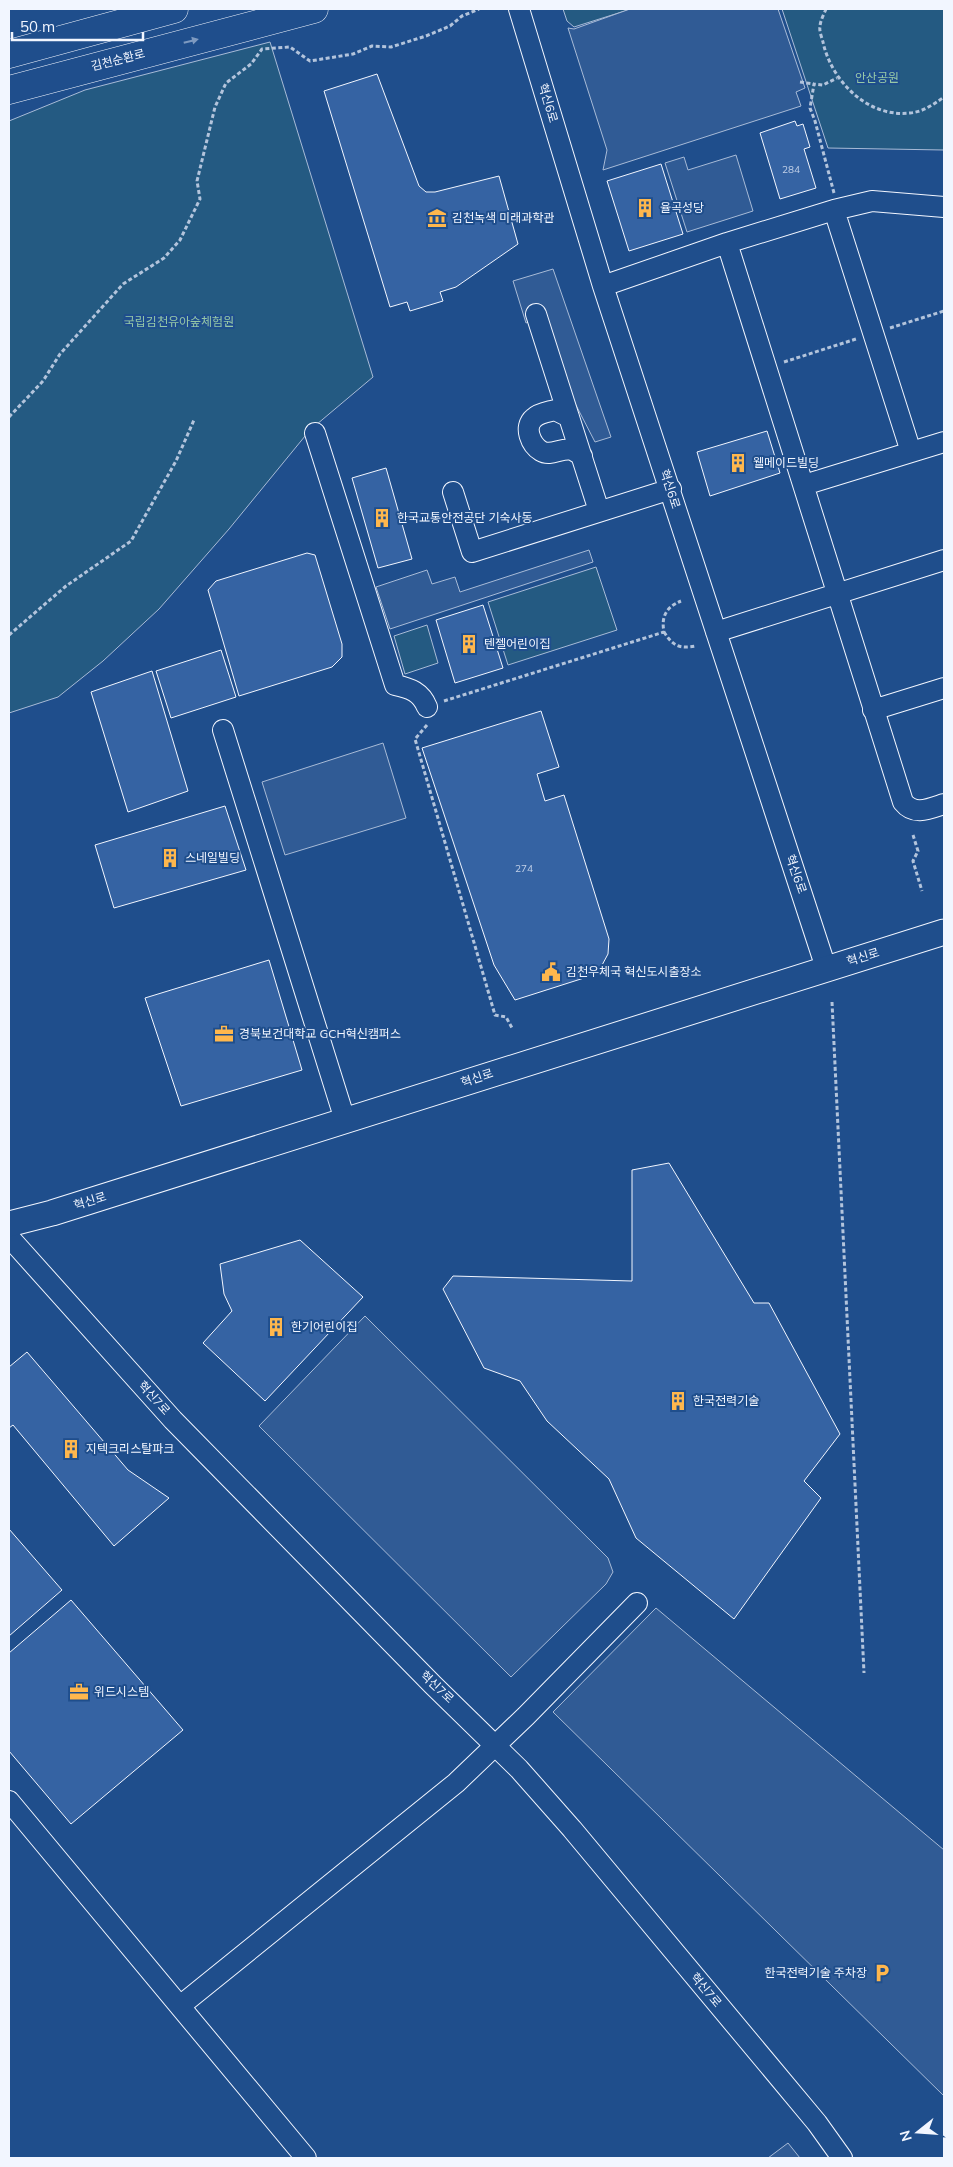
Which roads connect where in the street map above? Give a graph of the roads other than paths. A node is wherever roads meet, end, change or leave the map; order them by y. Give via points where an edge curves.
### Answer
1 (174, 9) edge
2 (314, 9) edge
3 (519, 9) edge
4 (75, 34) junction
5 (9, 46) edge
6 (9, 54) edge
7 (82, 68) junction
8 (9, 90) edge
9 (9, 95) edge
10 (835, 203) junction
11 (944, 207) edge
12 (727, 243) junction
13 (603, 286) junction
14 (536, 314) dead end
15 (569, 417) junction
16 (315, 433) dead end
17 (944, 442) edge
18 (911, 452) junction
19 (582, 456) junction
20 (804, 485) junction
21 (671, 489) junction
22 (453, 492) dead end
23 (599, 511) junction
24 (944, 560) edge
25 (837, 593) junction
26 (716, 632) junction
27 (944, 688) edge
28 (426, 707) road end
29 (873, 710) junction
30 (223, 730) dead end
31 (944, 804) edge
32 (944, 932) edge
33 (826, 968) junction
34 (345, 1120) junction
35 (9, 1224) edge
36 (9, 1237) edge
37 (638, 1603) dead end
38 (495, 1744) junction
39 (9, 1801) edge
40 (180, 2006) junction
41 (306, 2158) edge
42 (842, 2158) edge

1 - 4 highway
7 -> 2 highway, 김천순환로
3 - 13 street, 혁신6로
4 - 5 highway
4 - 6 highway
7 - 8 highway, 김천순환로
7 - 9 highway
10 - 11 street via 872,201
10 - 12 street
10 - 18 street
12 - 13 street
12 - 20 street
13 - 21 street, 혁신6로
14 - 15 street
15 - 19 street
15 - 19 street via 555,410 535,416 530,422 531,440 542,452 571,450
16 - 28 street via 395,685 414,690 423,697
17 - 18 street
18 - 20 street
19 - 23 street
20 - 25 street
21 - 23 street
21 - 26 street, 혁신6로
22 - 23 street via 472,552
24 - 25 street
25 - 26 street
25 - 29 street
26 - 33 street, 혁신6로
27 - 29 street
29 - 31 street via 907,808 923,811
30 - 34 street
32 - 33 main road, 혁신로
33 - 34 main road, 혁신로
34 - 35 main road, 혁신로
36 - 38 street, 혁신7로 via 173,1420
37 - 38 street
38 - 40 street via 456,1782
38 - 42 street, 혁신7로 via 572,1829 817,2123
39 - 40 street
40 - 41 street

